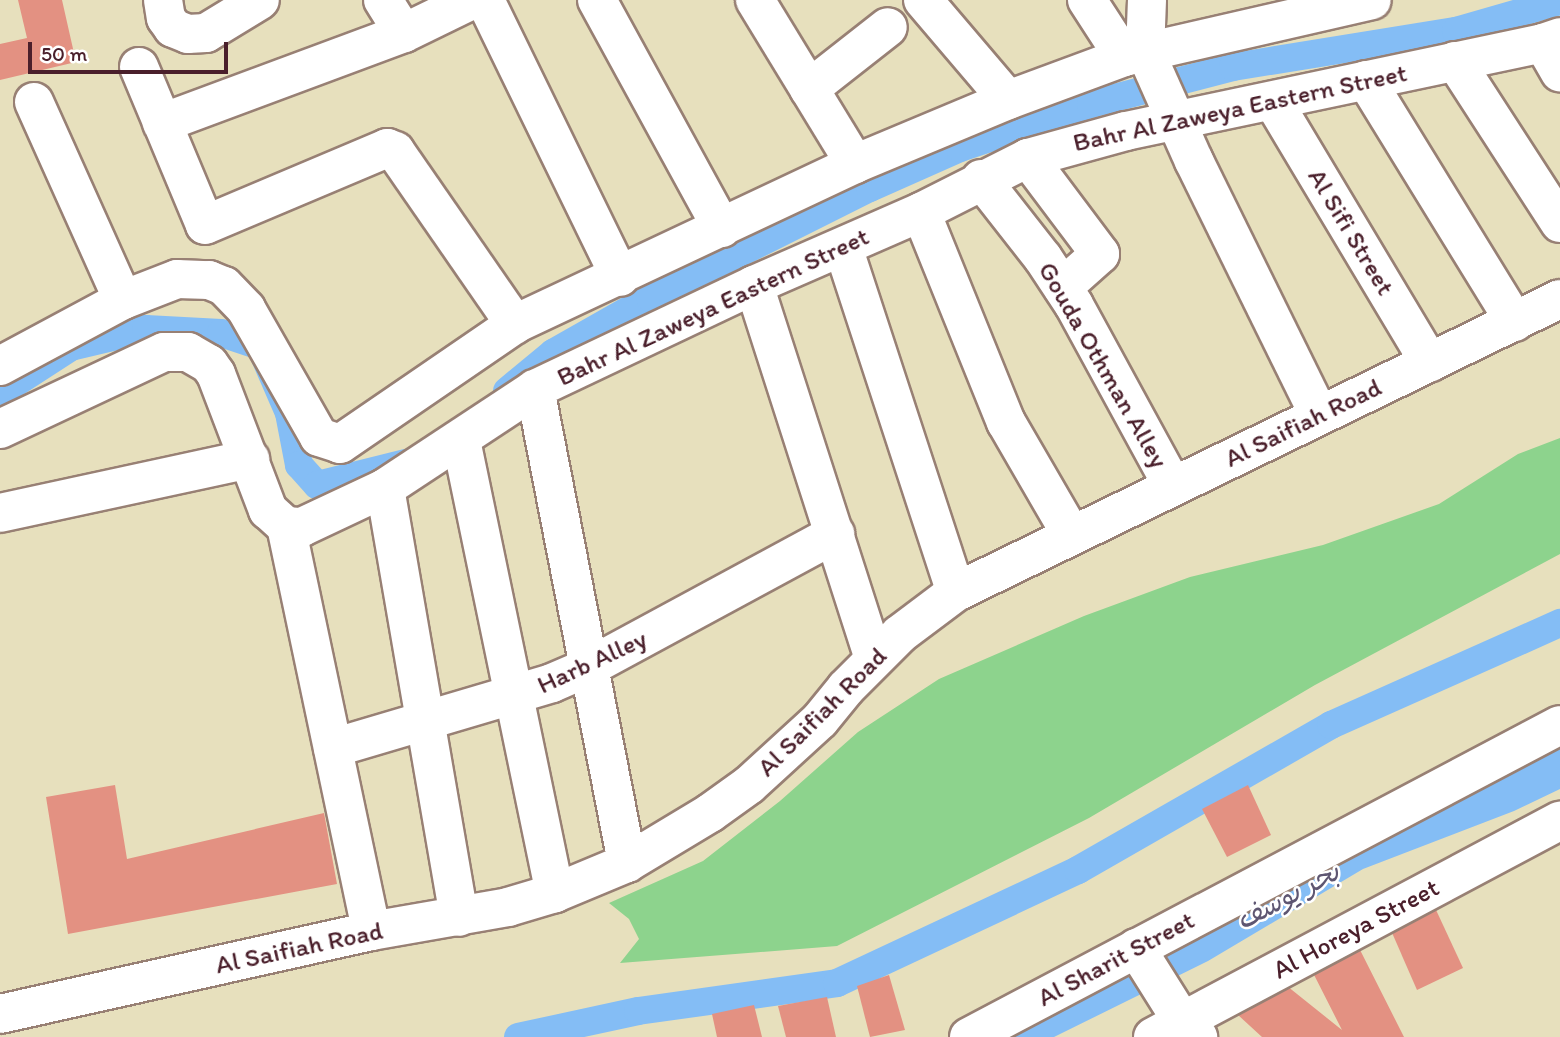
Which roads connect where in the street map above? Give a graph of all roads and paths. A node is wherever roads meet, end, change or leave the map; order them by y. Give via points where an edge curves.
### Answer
1 (163, 0) edge
2 (260, 0) edge
3 (383, 0) edge
4 (472, 0) edge
5 (485, 0) edge
6 (597, 0) edge
7 (755, 0) edge
8 (923, 0) edge
9 (1087, 0) edge
10 (1147, 0) edge
11 (1372, 0) edge
12 (888, 27) dead end
13 (404, 33) junction
14 (1554, 51) edge
15 (1135, 54) junction
16 (1455, 61) junction
17 (139, 67) dead end
18 (1366, 80) junction
19 (809, 89) junction
20 (1008, 100) junction
21 (1273, 101) junction
22 (33, 103) dead end
23 (1176, 122) junction
24 (162, 123) junction
25 (1028, 158) junction
26 (855, 164) junction
27 (981, 179) junction
28 (920, 212) junction
29 (1560, 223) edge
30 (722, 228) junction
31 (844, 247) junction
32 (620, 277) junction
33 (754, 285) junction
34 (1063, 287) junction
35 (1560, 299) edge
36 (123, 300) junction
37 (1515, 322) junction
38 (515, 324) junction
39 (1430, 363) junction
40 (0, 366) edge
41 (535, 389) junction
42 (1319, 415) junction
43 (0, 429) edge
44 (461, 440) junction
45 (250, 459) junction
46 (1172, 485) junction
47 (385, 488) junction
48 (0, 513) edge
49 (286, 526) junction
50 (835, 534) junction
51 (1071, 534) junction
52 (956, 592) junction
53 (874, 658) junction
54 (589, 667) junction
55 (515, 697) junction
56 (426, 722) junction
57 (1560, 725) edge
58 (333, 748) junction
59 (1560, 821) edge
60 (627, 863) junction
61 (555, 893) junction
62 (459, 917) junction
63 (372, 931) junction
64 (1139, 953) junction
65 (0, 1014) edge
66 (1174, 1022) edge
67 (969, 1037) edge

1 - 2 street via 173,28 188,34 206,33
3 - 13 street
4 - 13 street
5 - 32 street
6 - 30 street
7 - 19 street
8 - 20 street
9 - 15 street
10 - 15 street
11 - 15 street
12 - 19 street
13 - 24 street
14 - 16 street, Bahr Al Zaweya Eastern Street
15 - 20 street
15 - 23 street
16 - 18 street, Bahr Al Zaweya Eastern Street
16 - 29 street
17 - 24 street
18 - 21 street, Bahr Al Zaweya Eastern Street
18 - 37 street
19 - 26 street
20 - 26 street
21 - 23 street, Bahr Al Zaweya Eastern Street
21 - 39 street, Al Sifi Street
22 - 36 street
23 - 25 street, Bahr Al Zaweya Eastern Street
23 - 42 street
24 - 38 street via 205,225 379,149 395,151
25 - 27 street, Bahr Al Zaweya Eastern Street
25 - 34 street via 1100,254
26 - 30 street
27 - 28 street, Bahr Al Zaweya Eastern Street
27 - 34 street, Gouda Othman Alley
28 - 31 street, Bahr Al Zaweya Eastern Street
28 - 51 street via 1006,422
30 - 32 street
31 - 33 street, Bahr Al Zaweya Eastern Street
31 - 52 street
32 - 38 street
33 - 41 street, Bahr Al Zaweya Eastern Street
33 - 50 street
34 - 46 street, Gouda Othman Alley
35 - 37 street, Al Saifiah Road
36 - 38 street via 177,279 201,279 224,286 246,309 319,437 332,444 347,442
36 - 40 street
37 - 39 street, Al Saifiah Road
39 - 42 street, Al Saifiah Road
41 - 44 street, Bahr Al Zaweya Eastern Street
41 - 54 street
42 - 46 street, Al Saifiah Road
43 - 45 street via 164,352 176,351 199,357 216,374
44 - 47 street, Bahr Al Zaweya Eastern Street
44 - 55 street
45 - 48 street
45 - 49 street via 268,510
46 - 51 street, Al Saifiah Road
47 - 49 street, Bahr Al Zaweya Eastern Street via 310,526
47 - 56 street
49 - 58 street
50 - 53 street
50 - 54 street, Harb Alley
51 - 52 street, Al Saifiah Road
52 - 53 street, Al Saifiah Road
53 - 60 street, Al Saifiah Road via 820,720 749,785
54 - 55 street, Harb Alley
54 - 60 street
55 - 56 street, Harb Alley
55 - 61 street
56 - 58 street, Harb Alley
56 - 62 street
57 - 64 street, Al Sharit Street
58 - 63 street
59 - 66 street, Al Horeya Street
60 - 61 street, Al Saifiah Road
61 - 62 street, Al Saifiah Road
62 - 63 street, Al Saifiah Road
63 - 65 street, Al Saifiah Road
64 - 66 street
64 - 67 street, Al Sharit Street

